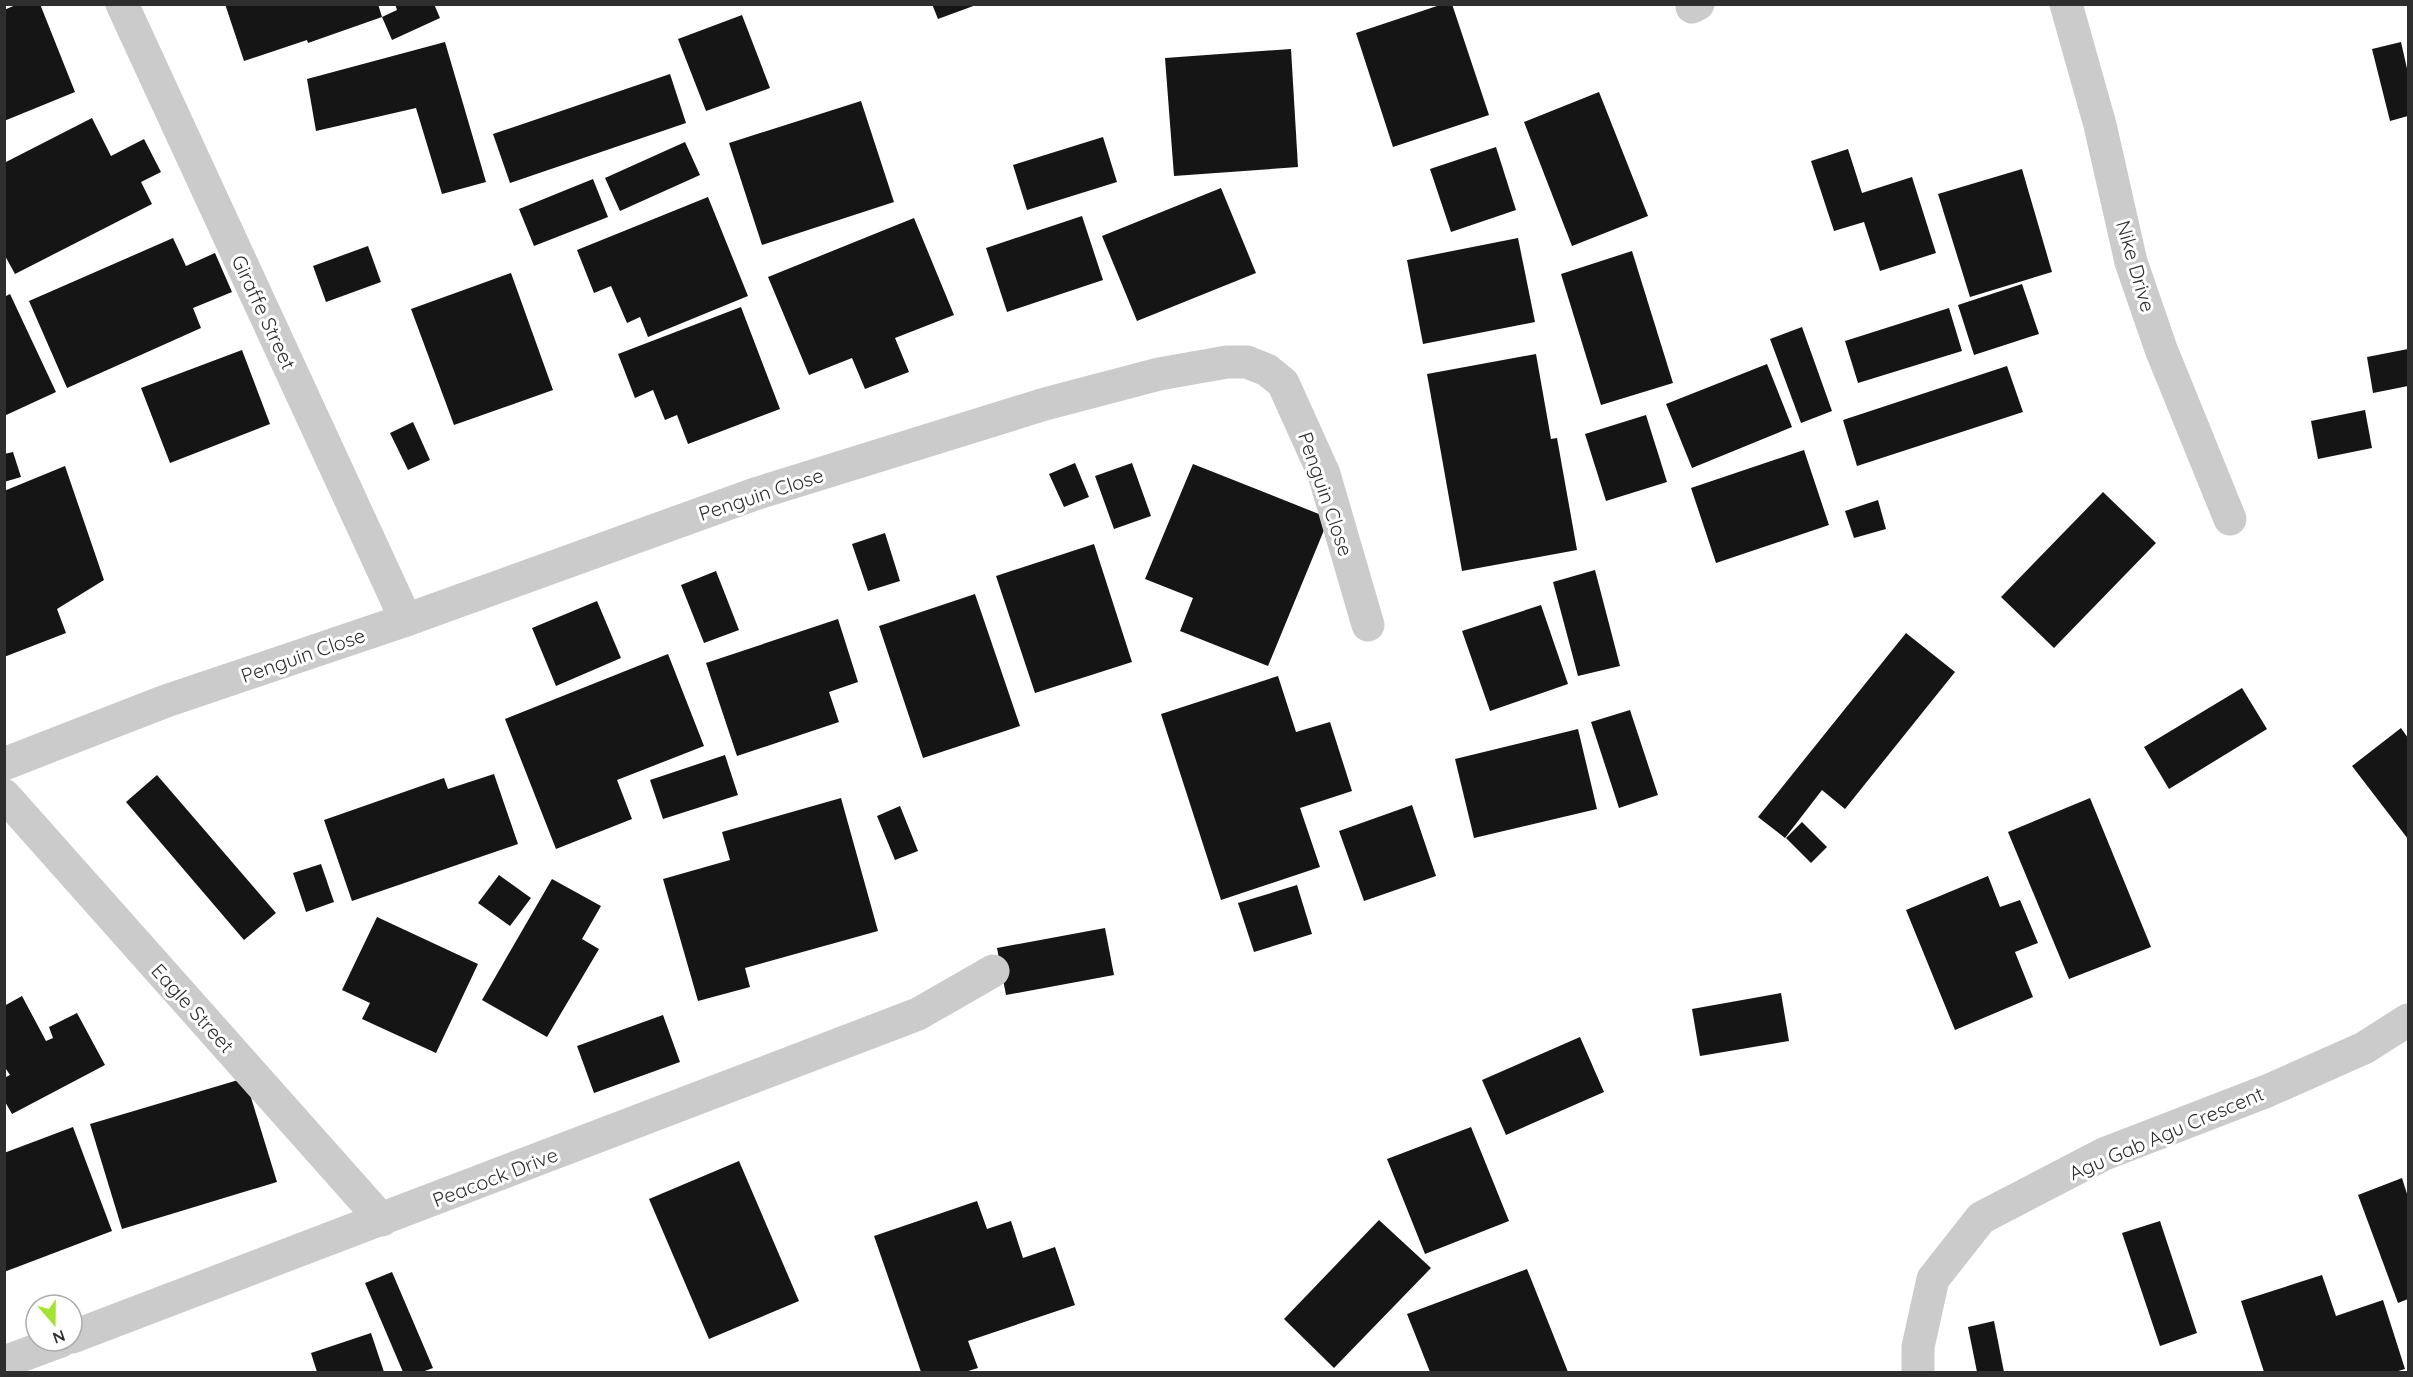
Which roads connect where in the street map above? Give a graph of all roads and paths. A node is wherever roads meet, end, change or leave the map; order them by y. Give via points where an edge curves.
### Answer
1 (122, 4) edge
2 (2066, 4) edge
3 (2230, 519) dead end
4 (406, 620) junction
5 (1368, 625) dead end
6 (4, 764) edge
7 (4, 795) edge
8 (993, 971) dead end
9 (2409, 1020) edge
10 (382, 1220) junction
11 (84, 1332) edge
12 (28, 1353) edge
13 (4, 1362) edge
14 (1918, 1372) edge

1 - 4 street, Giraffe Street
2 - 3 street, Nike Drive via 2100,125 2131,262 2161,349
4 - 5 street, Penguin Close via 755,494 1045,404 1159,374 1247,362 1267,370 1283,383 1301,420 1324,474
4 - 6 street, Penguin Close via 166,701
7 - 10 street, Eagle Street
8 - 10 street, Peacock Drive via 918,1014
9 - 14 street, Agu Gab Agu Crescent via 2364,1048 2267,1091 2104,1154 1981,1218 1933,1279 1918,1347
10 - 11 street, Peacock Drive
12 - 13 street

